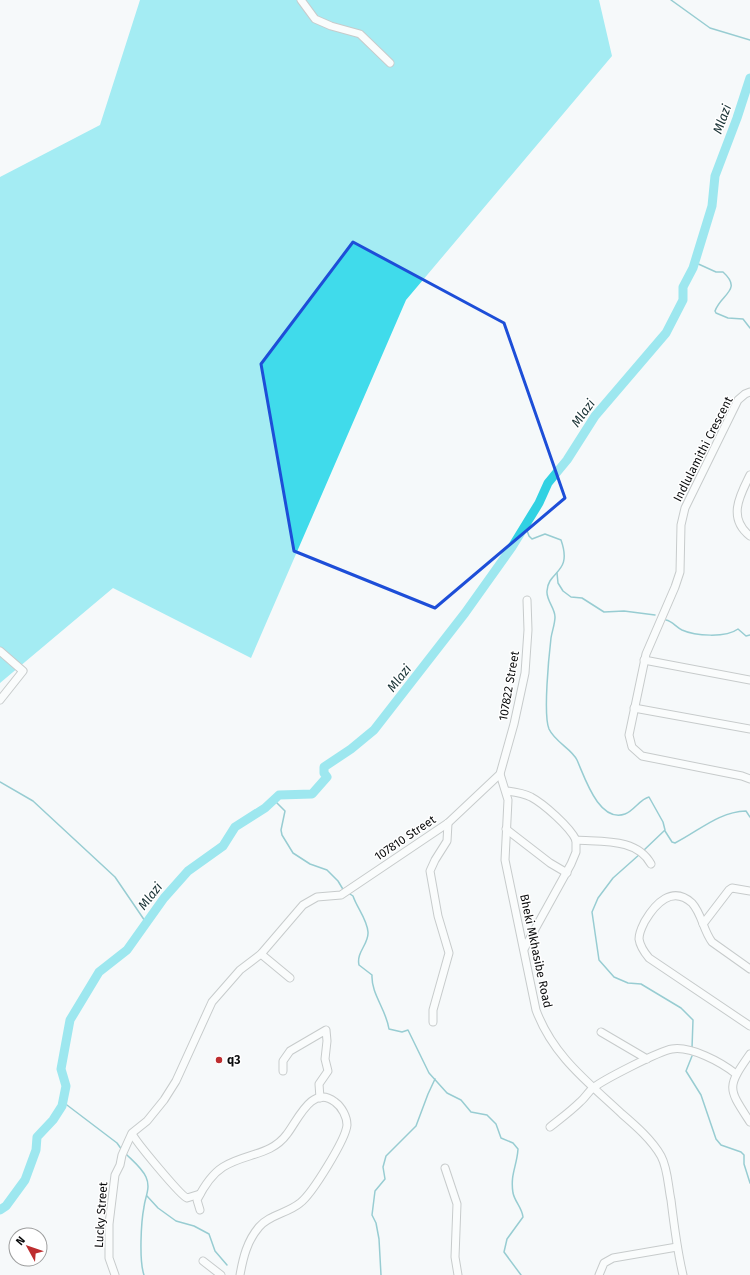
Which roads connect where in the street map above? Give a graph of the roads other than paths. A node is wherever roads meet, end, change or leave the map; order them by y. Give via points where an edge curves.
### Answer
1 (301, 0) edge
2 (390, 63) dead end
3 (750, 392) edge
4 (750, 475) edge
5 (750, 536) edge
6 (527, 600) dead end
7 (0, 652) edge
8 (644, 660) junction
9 (750, 680) edge
10 (0, 700) edge
11 (634, 708) junction
12 (750, 729) edge
13 (500, 774) junction
14 (750, 779) edge
15 (507, 791) junction
16 (448, 823) junction
17 (506, 828) junction
18 (576, 840) junction
19 (651, 864) dead end
20 (567, 873) junction
21 (750, 891) edge
22 (703, 924) junction
23 (524, 949) junction
24 (261, 954) junction
25 (750, 969) edge
26 (290, 978) dead end
27 (433, 1022) dead end
28 (750, 1026) edge
29 (601, 1032) dead end
30 (750, 1054) edge
31 (647, 1059) junction
32 (283, 1071) dead end
33 (736, 1074) junction
34 (594, 1087) junction
35 (320, 1098) junction
36 (750, 1122) edge
37 (550, 1127) dead end
38 (131, 1135) junction
39 (445, 1168) dead end
40 (200, 1194) junction
41 (200, 1210) dead end
42 (677, 1247) junction
43 (203, 1261) dead end
44 (115, 1275) edge
45 (221, 1275) edge
46 (240, 1275) edge
47 (458, 1275) edge
48 (599, 1275) edge
49 (683, 1275) edge

1 - 2 street via 315,19 356,32
3 - 8 street, Indlulamithi Crescent via 738,400 685,508 681,525 680,572
4 - 5 street via 740,495 736,511 742,528
6 - 13 street, 107822 Street via 525,673
7 - 10 street via 23,671
8 - 9 street
8 - 11 street, Indlulamithi Crescent
11 - 12 street
11 - 14 street, Indlulamithi Crescent via 630,741 636,752 642,756
13 - 15 street
13 - 16 street, 107810 Street
15 - 17 street, Bheki Mkhasibe Road
15 - 18 street via 522,793 535,800 570,831
16 - 24 street, 107810 Street via 341,895 311,899 290,918
16 - 27 street via 447,841 430,871 438,916 449,954 433,1010
17 - 20 street via 550,863
17 - 23 street, Bheki Mkhasibe Road via 505,860
18 - 19 street via 621,844 640,850
18 - 20 street via 574,857
20 - 23 street
21 - 22 street via 732,888 729,890
22 - 25 street via 712,942
22 - 28 street via 691,903 678,897 669,897 655,905 641,929 641,947 649,958
23 - 34 street, Bheki Mkhasibe Road via 541,1023 569,1065
24 - 26 street
24 - 38 street via 240,970 212,1002 176,1081 147,1121
29 - 31 street
30 - 33 street
31 - 33 street via 671,1049 681,1049 715,1060
31 - 34 street
32 - 35 street via 283,1062 290,1051 326,1030 325,1059 328,1071 319,1084
33 - 36 street via 732,1083 734,1098
34 - 37 street
34 - 42 street, Bheki Mkhasibe Road via 633,1123 661,1157 666,1171
35 - 40 street via 306,1105 280,1143 270,1150 224,1166
35 - 46 street via 334,1100 344,1113 347,1125 343,1137 304,1199 295,1207 264,1222 254,1233 246,1250
38 - 40 street via 182,1195 187,1198
38 - 44 street, Lucky Street via 115,1175 109,1224 109,1258
39 - 47 street via 457,1204 455,1257
40 - 41 street via 197,1203
42 - 48 street via 613,1258 604,1263
42 - 49 street, Bheki Mkhasibe Road
43 - 45 street

